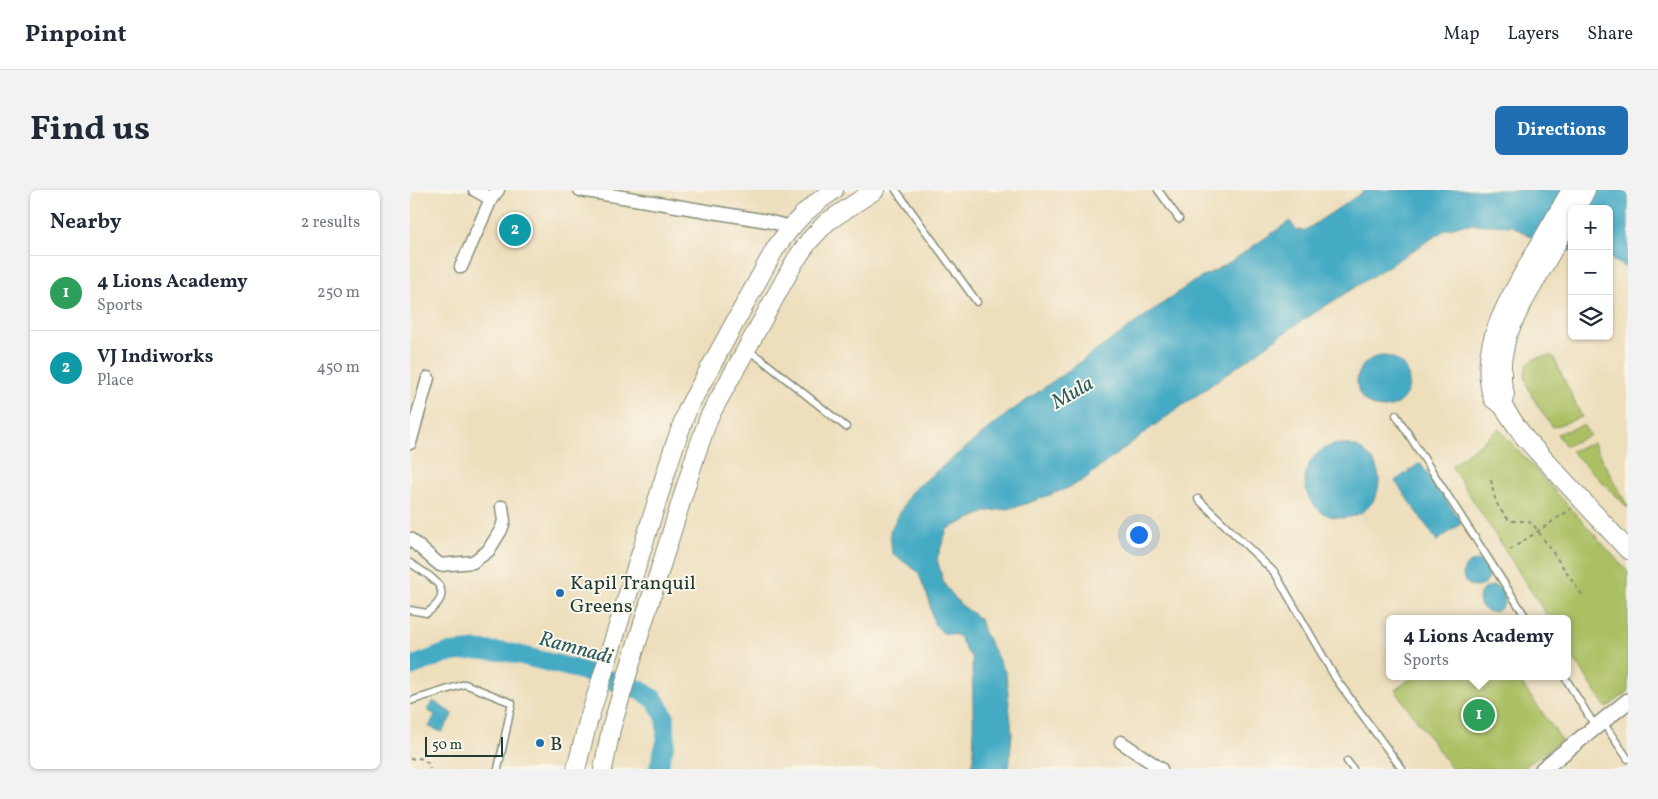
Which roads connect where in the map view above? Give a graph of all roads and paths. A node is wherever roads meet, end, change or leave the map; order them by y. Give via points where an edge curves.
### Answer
1 (475, 190) edge
2 (580, 190) edge
3 (834, 190) edge
4 (875, 190) edge
5 (896, 190) edge
6 (1158, 190) edge
7 (1570, 190) edge
8 (1586, 190) edge
9 (494, 194) edge
10 (1578, 205) edge
11 (1180, 219) dead end
12 (1568, 222) edge
13 (791, 226) junction
14 (809, 241) junction
15 (461, 267) dead end
16 (977, 302) dead end
17 (1514, 305) junction
18 (746, 349) junction
19 (428, 378) dead end
20 (1396, 415) dead end
21 (846, 427) dead end
22 (410, 443) edge
23 (1491, 480) dead end
24 (1198, 499) dead end
25 (1583, 501) junction
26 (502, 507) dead end
27 (1538, 531) junction
28 (410, 539) edge
29 (1510, 550) dead end
30 (1628, 550) edge
31 (410, 563) edge
32 (1583, 596) dead end
33 (410, 610) edge
34 (1524, 615) edge
35 (1567, 680) edge
36 (410, 701) edge
37 (1628, 701) edge
38 (1598, 724) junction
39 (1121, 742) dead end
40 (410, 759) edge
41 (1628, 759) edge
42 (1347, 761) dead end
43 (430, 769) edge
44 (498, 769) edge
45 (576, 769) edge
46 (603, 769) edge
47 (1161, 769) edge
48 (1353, 769) edge
49 (1402, 769) edge
50 (1543, 769) edge

1 - 9 street
2 - 13 street
3 - 13 main road via 813,204
4 - 14 main road via 828,222
5 - 16 lane
6 - 11 lane
7 - 17 main road
8 - 10 main road
9 - 15 street
12 - 17 main road
13 - 14 main road
13 - 45 main road via 775,249 688,408
14 - 18 main road
17 - 25 main road via 1494,331 1488,360 1492,399 1502,405 1524,437
18 - 21 lane
18 - 46 main road via 709,417 695,457 636,646
19 - 22 street
20 - 34 lane
23 - 27 path via 1494,502 1510,521 1528,521
24 - 49 lane via 1275,574 1336,679
25 - 27 path
25 - 30 main road
26 - 28 street via 504,521 501,530 488,551 473,562 440,565
27 - 29 path
27 - 32 path
31 - 33 lane via 442,588 441,597 427,613
35 - 38 lane
36 - 44 lane via 465,684 512,703
37 - 38 street
38 - 41 lane
38 - 50 street
39 - 47 street
40 - 43 path via 420,758 428,763
42 - 48 lane

